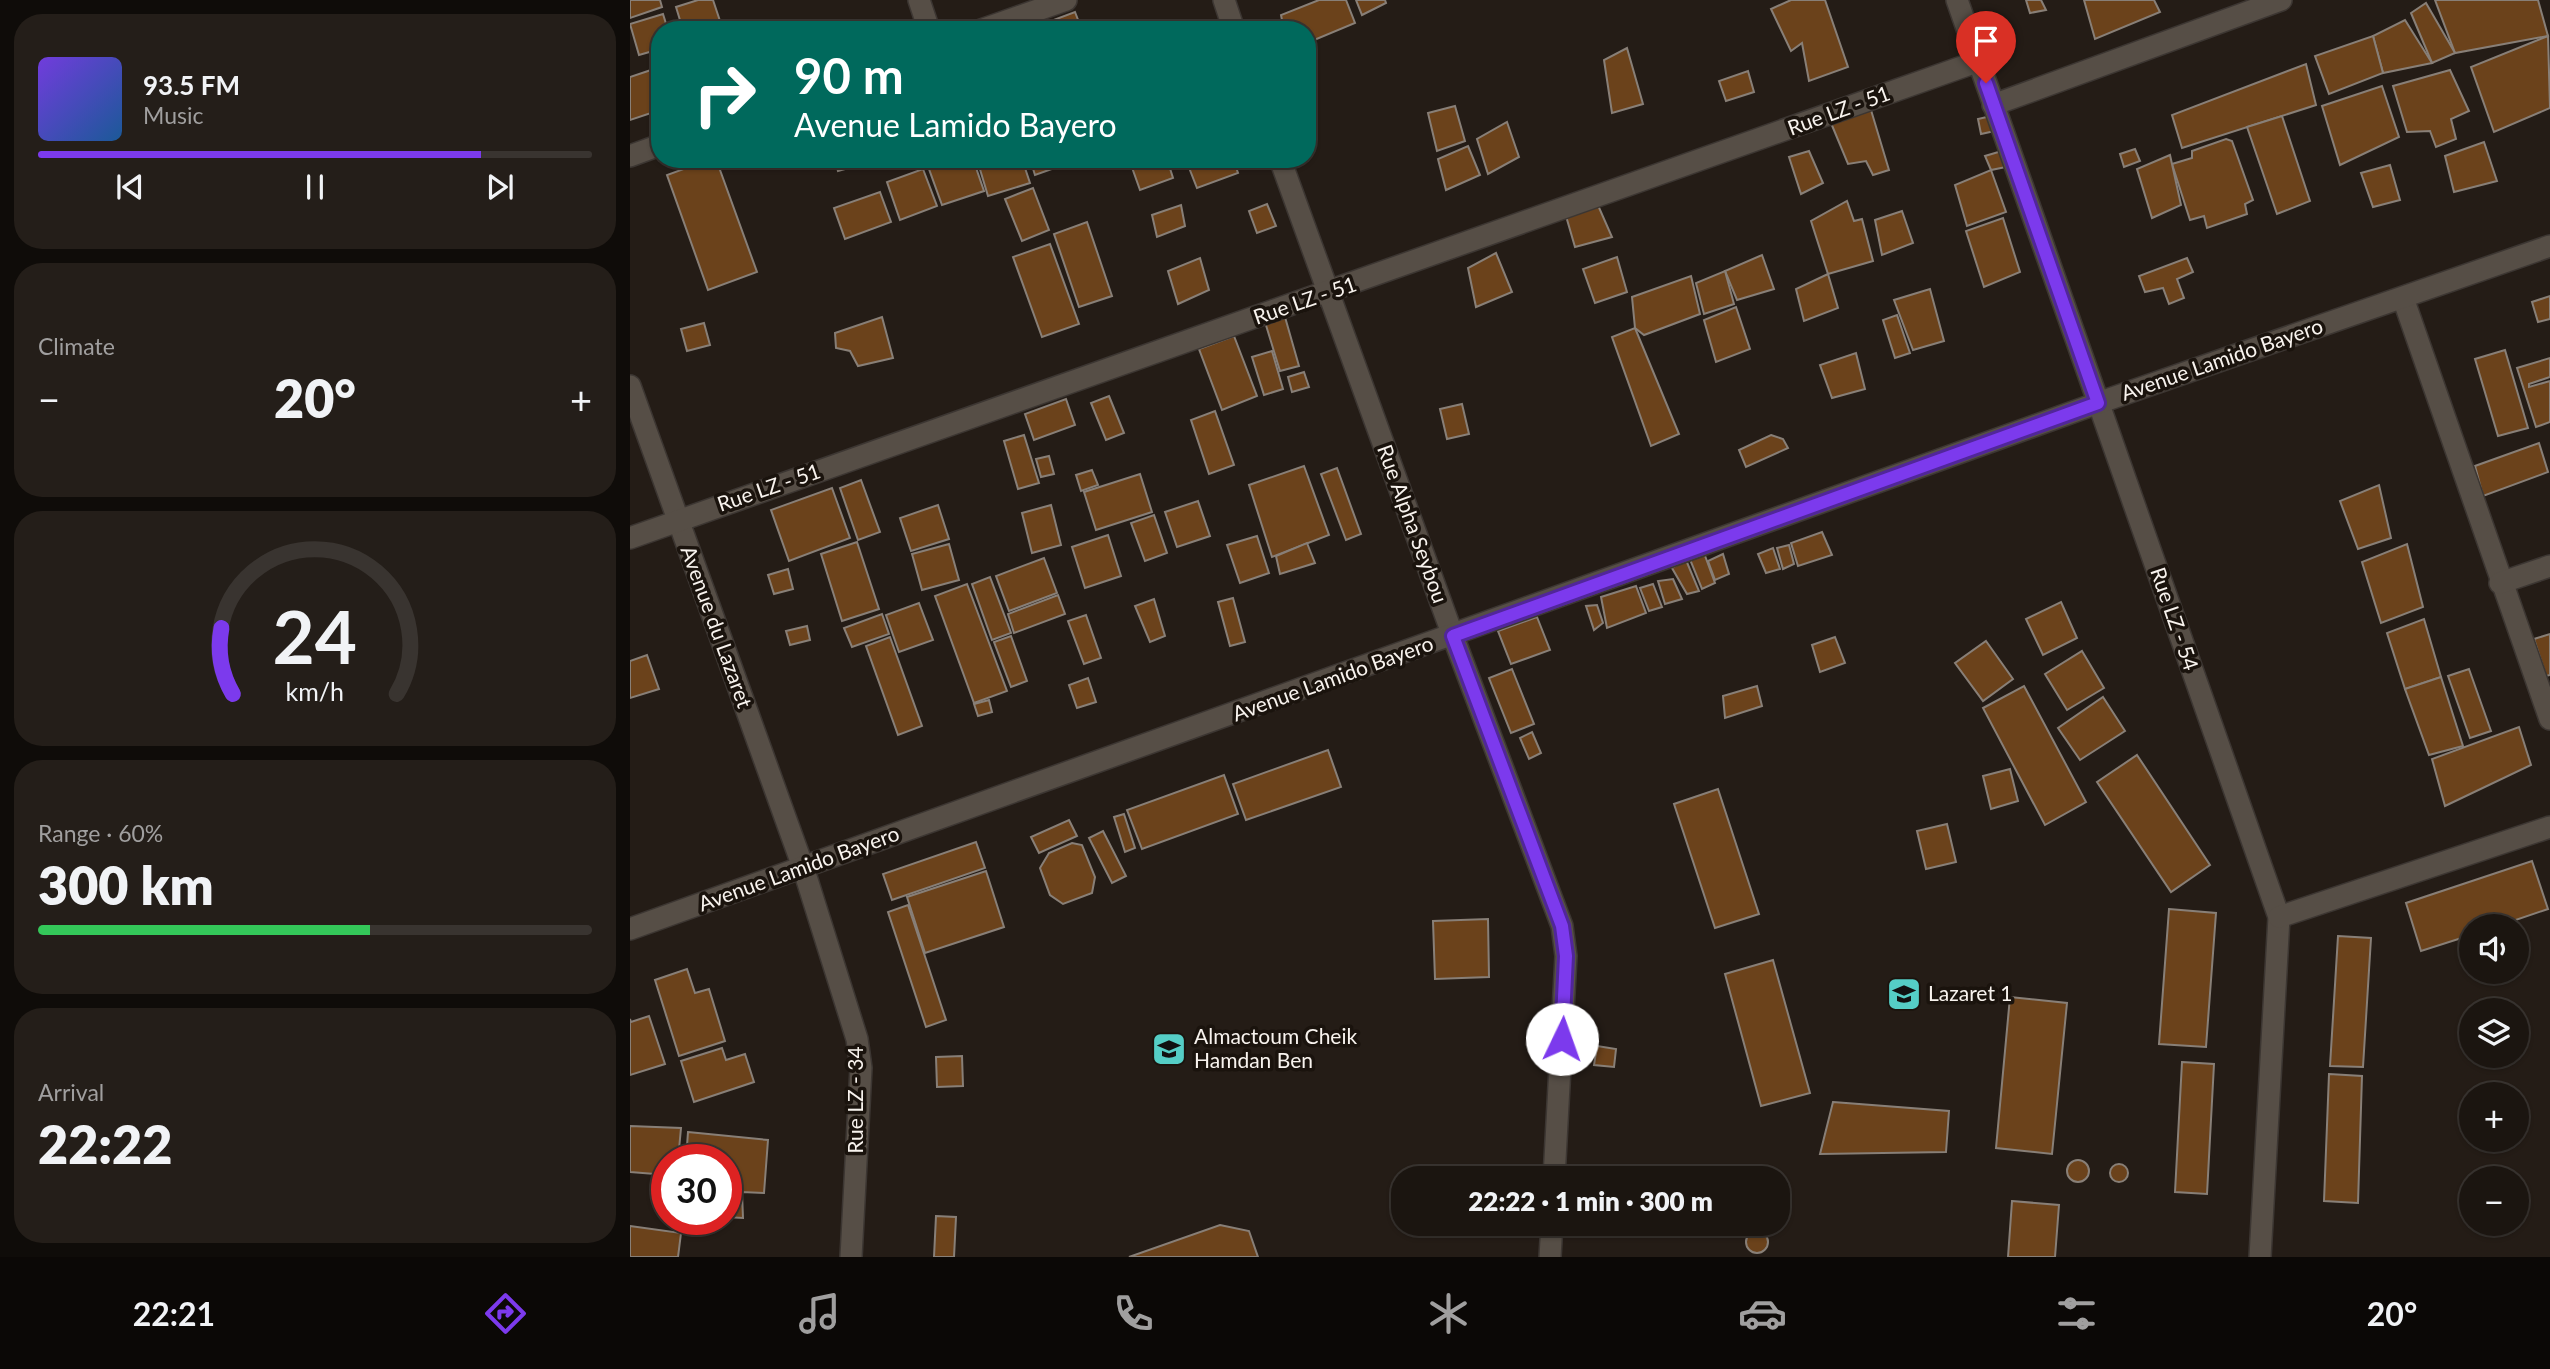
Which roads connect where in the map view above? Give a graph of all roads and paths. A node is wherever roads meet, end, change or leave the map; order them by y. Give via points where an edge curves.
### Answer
1 (919, 0) edge
2 (1066, 0) edge
3 (1224, 0) edge
4 (1957, 0) edge
5 (2281, 0) edge
6 (926, 21) edge
7 (1006, 21) edge
8 (1231, 21) edge
9 (1979, 61) junction
10 (1993, 105) junction
11 (651, 148) edge
12 (630, 156) edge
13 (1283, 168) edge
14 (2550, 246) edge
15 (1328, 293) junction
16 (2403, 298) junction
17 (630, 386) edge
18 (2098, 403) junction
19 (678, 520) junction
20 (630, 538) edge
21 (2550, 566) edge
22 (2500, 583) junction
23 (1453, 636) junction
24 (2550, 719) edge
25 (2550, 827) edge
26 (803, 867) junction
27 (2279, 917) junction
28 (630, 929) edge
29 (1555, 1166) edge
30 (1551, 1236) edge
31 (851, 1257) edge
32 (1550, 1257) edge
33 (2260, 1257) edge

1 - 6 street
2 - 7 street
3 - 8 street
4 - 9 street, Rue LZ - 54
5 - 10 street
9 - 10 street, Rue LZ - 54
9 - 15 street, Rue LZ - 51
10 - 18 street, Rue LZ - 54
11 - 12 street
13 - 15 street, Rue Alpha Seybou
14 - 16 street, Avenue Lamido Bayero
15 - 19 street, Rue LZ - 51
15 - 23 street, Rue Alpha Seybou
16 - 18 street, Avenue Lamido Bayero
16 - 22 street
17 - 19 street, Avenue du Lazaret
18 - 23 street, Avenue Lamido Bayero
18 - 27 street, Rue LZ - 54
19 - 20 street, Rue LZ - 51
19 - 26 street, Avenue du Lazaret
21 - 22 street
22 - 24 street
23 - 26 street, Avenue Lamido Bayero
23 - 29 street, Rue Alpha Seybou via 1562,926 1566,956
25 - 27 street
26 - 28 street, Avenue Lamido Bayero
26 - 31 street, Rue LZ - 34 via 861,1068
27 - 33 street, Rue LZ - 54
30 - 32 street

